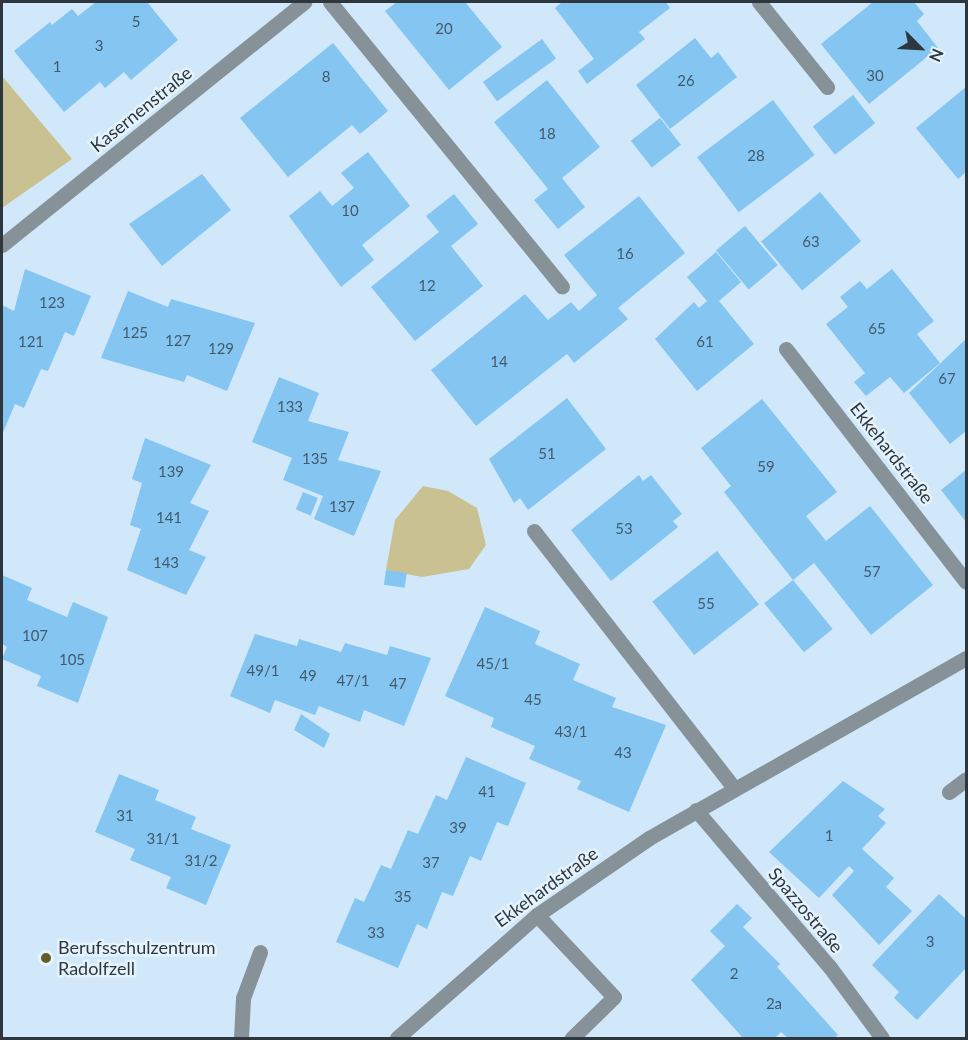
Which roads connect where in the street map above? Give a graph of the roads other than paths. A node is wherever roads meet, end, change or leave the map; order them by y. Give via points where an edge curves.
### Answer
1 (304, 2) edge
2 (330, 2) edge
3 (759, 2) edge
4 (826, 87) dead end
5 (2, 245) edge
6 (562, 286) dead end
7 (786, 349) dead end
8 (534, 531) dead end
9 (966, 582) edge
10 (966, 658) edge
11 (966, 779) edge
12 (734, 788) junction
13 (949, 792) dead end
14 (696, 810) junction
15 (537, 915) junction
16 (260, 952) dead end
17 (241, 1038) edge
18 (397, 1038) edge
19 (572, 1038) edge
20 (882, 1038) edge

1 - 5 street, Kasernenstraße
2 - 6 street
3 - 4 street
7 - 9 street, Ekkehardstraße
8 - 12 street
10 - 12 street, Ekkehardstraße
11 - 13 street
12 - 14 street, Ekkehardstraße
14 - 15 street, Ekkehardstraße
14 - 20 street, Spazzostraße via 829,966
15 - 18 street, Ekkehardstraße
15 - 19 street via 614,997
16 - 17 street via 243,998

